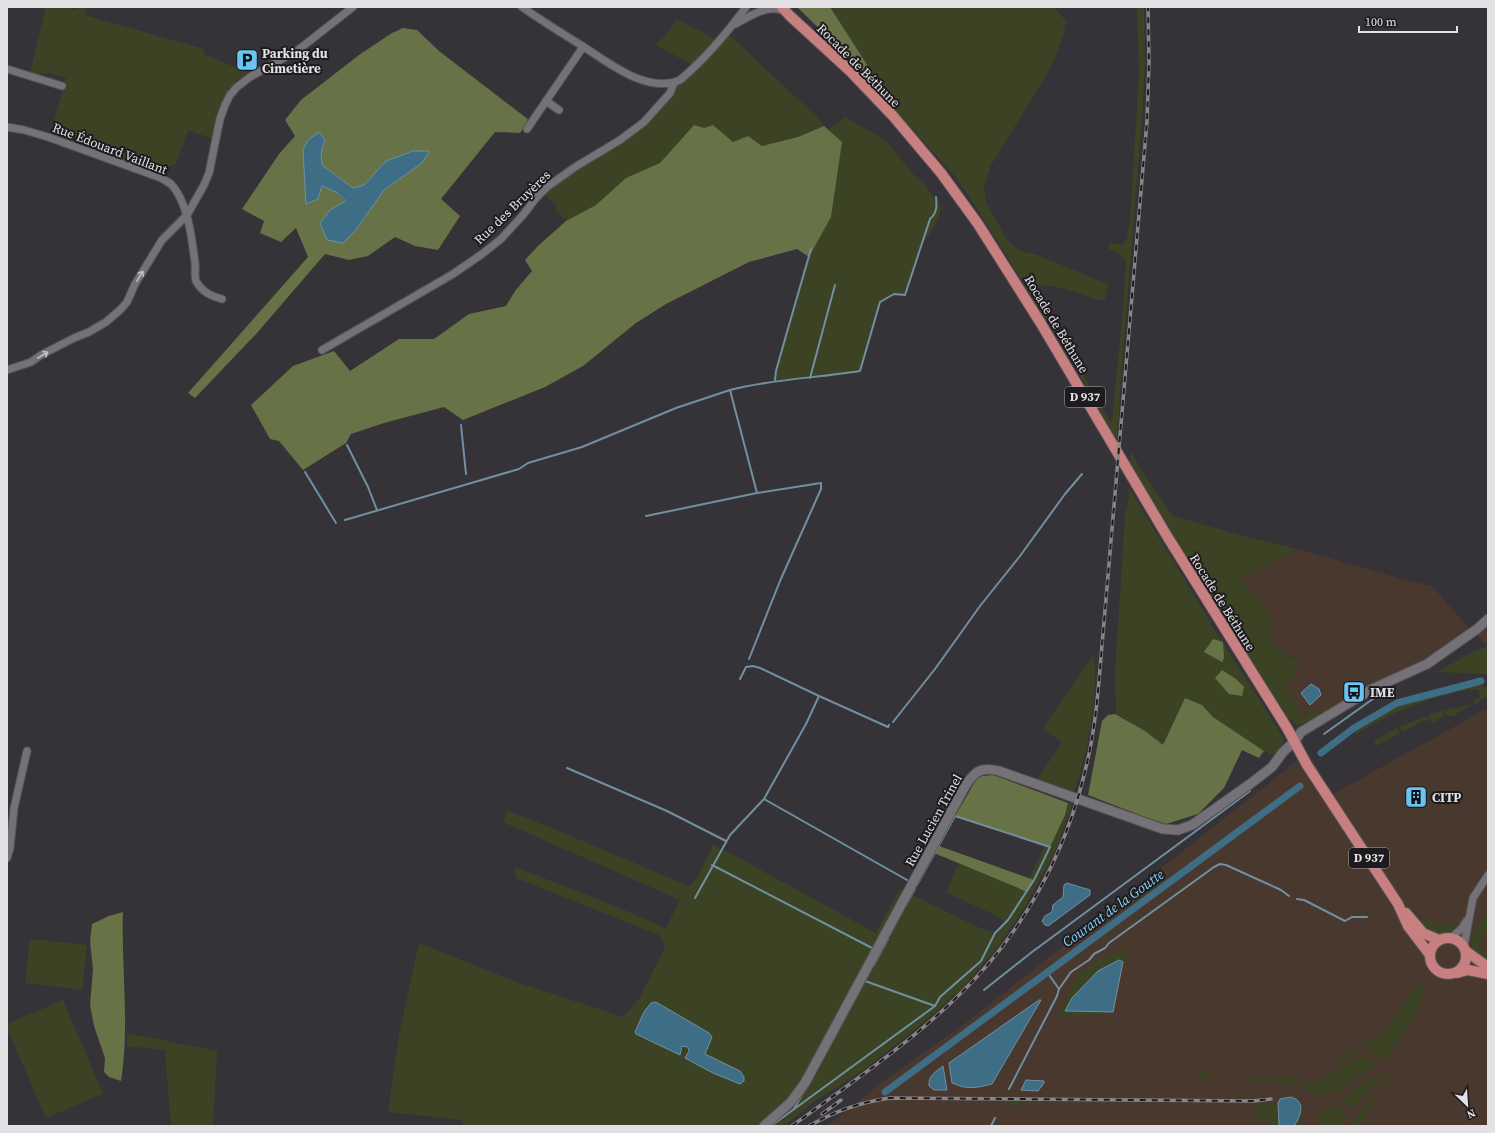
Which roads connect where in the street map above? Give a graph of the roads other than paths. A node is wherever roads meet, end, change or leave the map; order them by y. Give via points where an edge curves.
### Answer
1 (353, 7) edge
2 (522, 7) edge
3 (746, 7) edge
4 (782, 10) edge
5 (733, 25) junction
6 (583, 47) junction
7 (7, 68) edge
8 (674, 83) junction
9 (62, 86) dead end
10 (546, 101) junction
11 (558, 110) dead end
12 (7, 127) edge
13 (527, 129) dead end
14 (187, 216) junction
15 (222, 299) dead end
16 (322, 350) dead end
17 (7, 370) edge
18 (1488, 619) edge
19 (1295, 741) junction
20 (27, 751) dead end
21 (7, 858) edge
22 (1488, 875) edge
23 (1398, 904) junction
24 (1469, 917) junction
25 (1451, 938) junction
26 (1439, 940) junction
27 (1465, 949) junction
28 (1430, 955) junction
29 (1488, 967) edge
30 (1457, 973) junction
31 (1488, 974) edge
32 (764, 1126) edge

1 - 14 street via 298,50 250,77 230,95 220,119 209,172
2 - 6 street
3 - 5 street, Rue des Bruyères
4 - 5 street, Rue des Bruyères via 758,12
4 - 19 main road, Rocade de Béthune / D 937 via 850,71 893,116 941,173 978,224
5 - 8 street, Rue des Bruyères via 686,76
6 - 8 street via 619,70 639,79 656,83
6 - 10 street
7 - 9 street
8 - 16 street, Rue des Bruyères via 670,93 644,122 547,187 501,239 482,254 453,274
10 - 11 street
10 - 13 street
12 - 14 street, Rue Édouard Vaillant via 48,137 161,178 171,184
14 - 15 street, Rue Édouard Vaillant via 196,266 195,279 201,289 210,296
17 -> 14 street via 31,362 106,322 127,302 162,240
18 - 19 street, Rue Lucien Trinel via 1427,664 1372,689 1301,732
19 - 23 main road, Rocade de Béthune / D 937 via 1307,765
19 - 32 street, Rue Lucien Trinel via 1272,767 1250,784 1197,822 1178,830 1163,829 999,771 986,769 976,773 964,788 805,1083 791,1102
20 - 21 street via 14,808
22 - 24 street via 1473,898
23 - 26 main road, D 937 via 1423,933
23 - 28 main road, D 937 via 1408,926
24 - 25 street
24 - 27 street
25 - 26 main road
25 - 27 main road via 1460,942
26 - 28 main road via 1432,947
27 - 29 main road
27 - 30 main road via 1465,964
28 - 30 main road via 1437,971 1448,975
30 - 31 main road via 1468,970

